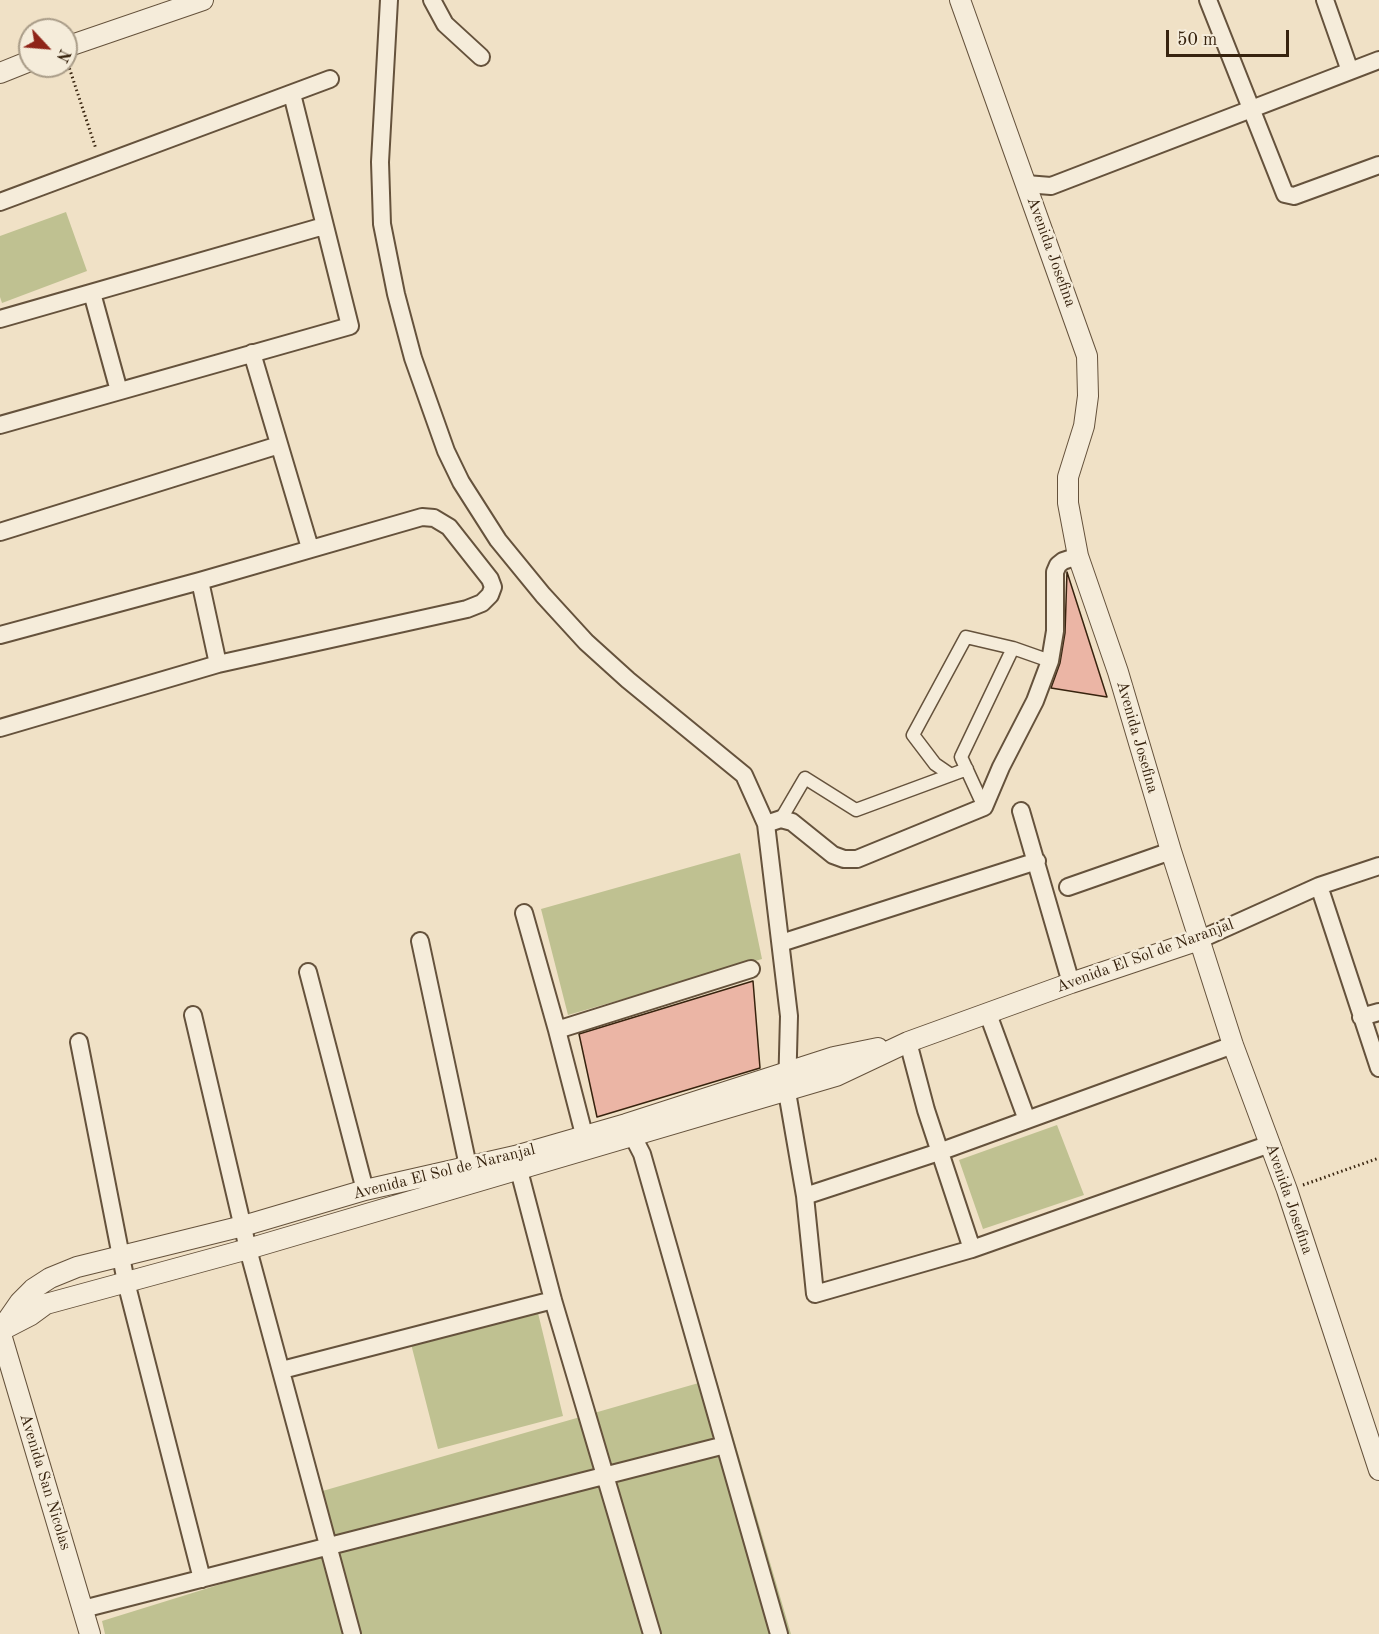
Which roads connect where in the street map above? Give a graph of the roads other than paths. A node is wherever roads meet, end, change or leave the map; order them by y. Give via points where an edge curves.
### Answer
1 (203, 0) edge
2 (389, 0) edge
3 (432, 0) edge
4 (960, 0) edge
5 (1208, 0) edge
6 (1325, 0) edge
7 (78, 43) edge
8 (481, 57) dead end
9 (1379, 60) edge
10 (18, 66) edge
11 (1350, 71) junction
12 (0, 73) edge
13 (330, 80) dead end
14 (292, 93) junction
15 (1251, 109) junction
16 (1379, 165) edge
17 (1026, 184) junction
18 (0, 202) edge
19 (324, 226) junction
20 (92, 293) junction
21 (0, 319) edge
22 (252, 353) junction
23 (119, 391) junction
24 (0, 425) edge
25 (279, 445) junction
26 (0, 532) edge
27 (310, 548) junction
28 (1078, 556) junction
29 (200, 581) junction
30 (0, 635) edge
31 (1013, 648) junction
32 (1050, 661) junction
33 (218, 664) junction
34 (1, 722) edge
35 (967, 769) junction
36 (951, 775) junction
37 (984, 807) junction
38 (1021, 811) dead end
39 (774, 821) junction
40 (1170, 851) junction
41 (1037, 861) junction
42 (1379, 867) edge
43 (1319, 886) junction
44 (1068, 887) dead end
45 (524, 913) dead end
46 (1199, 940) junction
47 (420, 941) dead end
48 (781, 943) junction
49 (751, 969) dead end
50 (308, 972) dead end
51 (1071, 983) junction
52 (1379, 1012) edge
53 (988, 1014) junction
54 (193, 1015) dead end
55 (1361, 1017) junction
56 (557, 1030) junction
57 (79, 1042) dead end
58 (908, 1042) junction
59 (1233, 1045) junction
60 (1379, 1068) edge
61 (787, 1082) junction
62 (1027, 1120) junction
63 (629, 1131) junction
64 (587, 1143) junction
65 (1270, 1144) junction
66 (939, 1152) junction
67 (517, 1163) junction
68 (468, 1166) junction
69 (365, 1190) junction
70 (805, 1196) junction
71 (243, 1226) junction
72 (248, 1249) junction
73 (972, 1249) junction
74 (120, 1257) junction
75 (126, 1282) junction
76 (553, 1300) junction
77 (0, 1331) edge
78 (282, 1370) junction
79 (1372, 1426) edge
80 (725, 1445) junction
81 (1379, 1470) edge
82 (605, 1475) junction
83 (329, 1546) junction
84 (202, 1579) junction
85 (83, 1609) junction
86 (90, 1634) edge
87 (352, 1634) edge
88 (652, 1634) edge
89 (779, 1634) edge

1 - 7 street
2 - 39 street via 380,162 382,224 413,358 460,482 498,540 586,642 744,775
3 - 8 street via 446,24
4 - 17 street, Avenida Josefina
5 - 15 street
6 - 11 street
9 - 11 street
10 - 12 street
11 - 15 street
13 - 14 street
14 - 18 street
14 - 19 street
15 - 16 street via 1285,194 1294,196
15 - 17 street via 1051,186
17 - 28 street, Avenida Josefina via 1087,356 1084,426 1068,477 1068,504
19 - 20 street
19 - 22 street via 350,326
20 - 21 street
20 - 23 street
22 - 23 street
22 - 25 street
23 - 24 street
25 - 26 street
25 - 27 street
27 - 29 street
27 - 33 street via 422,516 434,518 464,543 493,587 482,603 467,609
28 - 32 street via 1058,564 1055,572 1055,631
28 - 40 street, Avenida Josefina via 1118,672
29 - 30 street
29 - 33 street
31 - 32 street
31 - 35 street via 961,757
31 - 36 street via 966,637 913,735 935,764
32 - 37 street
33 - 34 street
35 - 36 street
35 - 37 street
36 - 39 street via 856,810 805,778
37 - 39 street via 857,859 832,855 792,822
38 - 41 street
39 - 48 street
40 - 44 street
40 - 46 street, Avenida Josefina
41 - 48 street
41 - 51 street
42 - 43 street, Avenida El Sol de Naranjal
43 - 46 street, Avenida El Sol de Naranjal
43 - 55 street
45 - 56 street
46 - 51 street, Avenida El Sol de Naranjal
46 - 59 street, Avenida Josefina
47 - 68 street
48 - 61 street via 789,1016
49 - 56 street
50 - 69 street
51 - 53 street, Avenida El Sol de Naranjal
52 - 55 street
53 - 58 street, Avenida El Sol de Naranjal
53 - 62 street
54 - 71 street
55 - 60 street
56 - 64 street
57 - 74 street
58 - 61 street, Avenida El Sol de Naranjal via 836,1076
58 - 66 street
59 - 62 street
59 - 65 street, Avenida Josefina
61 - 63 street, Avenida El Sol de Naranjal
61 - 70 street
62 - 66 street
63 - 64 street, Avenida El Sol de Naranjal
63 - 80 street via 642,1154
64 - 67 street, Avenida El Sol de Naranjal
65 - 73 street
65 - 79 street, Avenida Josefina
66 - 70 street
66 - 73 street
67 - 68 street, Avenida El Sol de Naranjal
67 - 72 street, Avenida El Sol de Naranjal
67 - 76 street
68 - 69 street, Avenida El Sol de Naranjal
69 - 71 street, Avenida El Sol de Naranjal
70 - 73 street via 815,1294
71 - 72 street
71 - 74 street, Avenida El Sol de Naranjal
72 - 75 street, Avenida El Sol de Naranjal
72 - 78 street
74 - 75 street
74 - 75 street, Avenida El Sol de Naranjal via 50,1278 20,1302 0,1330 46,1304
75 - 84 street
76 - 78 street
76 - 82 street
77 - 85 street, Avenida San Nicolas
78 - 83 street
79 - 81 street, Avenida Josefina
80 - 82 street
80 - 89 street
82 - 83 street
82 - 88 street
83 - 84 street
83 - 87 street
84 - 85 street
85 - 86 street, Avenida San Nicolas

